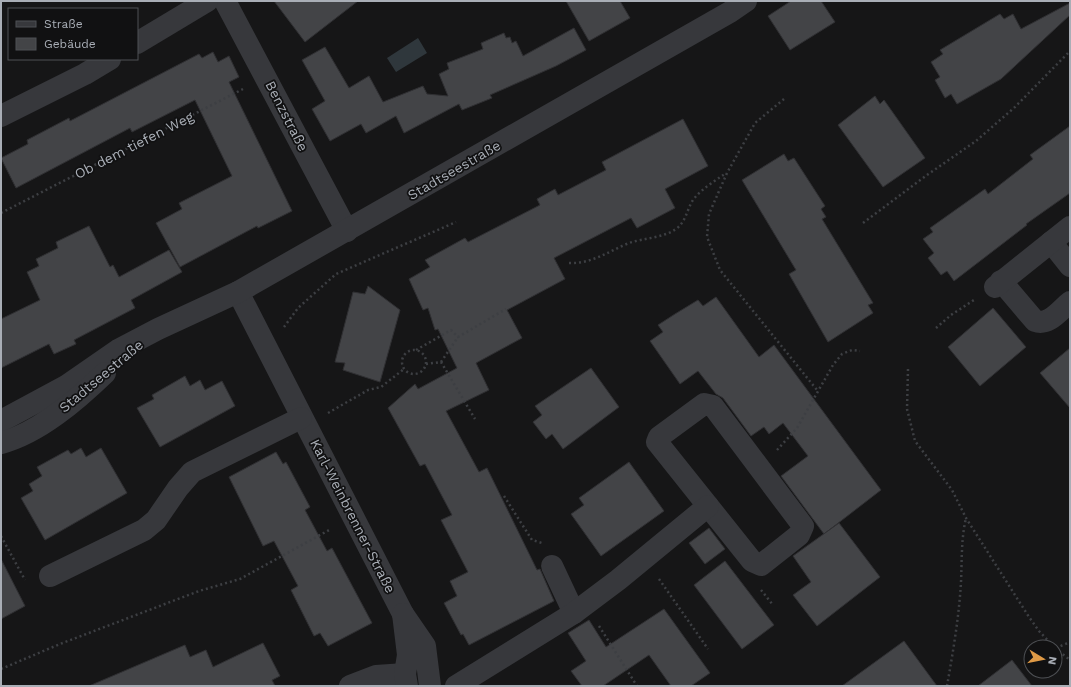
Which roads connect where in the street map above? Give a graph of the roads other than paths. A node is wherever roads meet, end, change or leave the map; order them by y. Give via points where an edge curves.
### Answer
1 (207, 1) edge
2 (225, 1) edge
3 (746, 1) edge
4 (138, 42) edge
5 (108, 60) edge
6 (1, 116) edge
7 (1070, 227) edge
8 (347, 231) junction
9 (1051, 242) junction
10 (1070, 266) edge
11 (238, 292) junction
12 (1070, 302) edge
13 (158, 329) junction
14 (1, 421) edge
15 (303, 422) junction
16 (1, 443) edge
17 (708, 506) junction
18 (552, 566) dead end
19 (50, 576) road end
20 (574, 613) junction
21 (403, 614) junction
22 (406, 680) edge
23 (350, 686) edge
24 (430, 686) edge
25 (456, 686) edge

1 - 4 street
2 - 8 street, Benzstraße
3 - 8 street, Stadtseestraße
5 - 6 street
7 - 9 street
8 - 11 street, Stadtseestraße
9 - 10 street
9 - 12 street via 998,284 1040,323 1046,322
11 - 13 street, Stadtseestraße
11 - 15 street, Karl-Weinbrenner-Straße
13 - 14 street, Stadtseestraße via 118,350 66,386
13 - 16 street, Stadtseestraße via 75,401 32,430
15 - 19 street via 192,472 156,520 144,530
15 - 21 street, Karl-Weinbrenner-Straße
17 - 17 street via 657,442 658,437 704,404 713,406 803,526 800,535 761,565 752,561
17 - 20 street
18 - 20 street
20 - 25 street
21 - 22 street, Karl-Weinbrenner-Straße via 408,655
21 - 24 street, Karl-Weinbrenner-Straße via 425,646
22 - 23 street via 376,676

